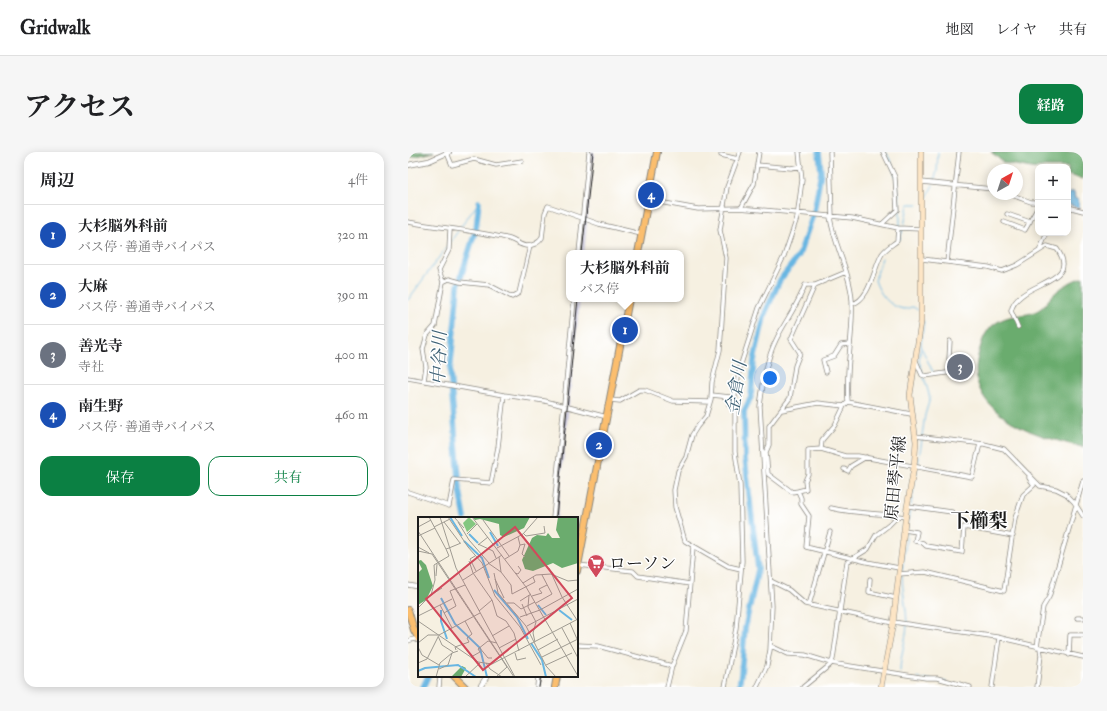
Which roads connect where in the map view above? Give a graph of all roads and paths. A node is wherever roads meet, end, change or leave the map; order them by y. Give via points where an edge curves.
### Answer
1 (589, 152) edge
2 (657, 152) edge
3 (740, 152) edge
4 (759, 152) edge
5 (799, 152) edge
6 (830, 152) edge
7 (883, 152) edge
8 (921, 152) edge
9 (959, 152) edge
10 (448, 153) edge
11 (721, 155) dead end
12 (738, 159) junction
13 (522, 161) dead end
14 (408, 165) edge
15 (757, 165) junction
16 (801, 166) junction
17 (921, 182) junction
18 (956, 185) junction
19 (987, 188) edge
20 (1023, 199) edge
21 (648, 200) junction
22 (1035, 202) edge
23 (723, 207) junction
24 (741, 208) junction
25 (1071, 208) edge
26 (1083, 211) edge
27 (1035, 213) edge
28 (798, 214) junction
29 (1007, 214) dead end
30 (831, 217) junction
31 (582, 218) junction
32 (408, 222) edge
33 (1004, 222) dead end
34 (1030, 222) junction
35 (882, 224) junction
36 (901, 228) junction
37 (450, 229) junction
38 (921, 229) junction
39 (641, 234) junction
40 (1046, 236) edge
41 (530, 246) junction
42 (1040, 249) junction
43 (579, 250) edge
44 (638, 250) edge
45 (922, 259) junction
46 (947, 262) junction
47 (846, 272) junction
48 (443, 282) junction
49 (815, 285) junction
50 (574, 302) edge
51 (628, 302) edge
52 (852, 304) junction
53 (1018, 327) dead end
54 (950, 340) dead end
55 (849, 344) junction
56 (916, 360) junction
57 (826, 372) dead end
58 (408, 378) edge
59 (424, 380) junction
60 (712, 395) junction
61 (504, 396) junction
62 (610, 400) junction
63 (710, 402) junction
64 (848, 402) junction
65 (564, 405) junction
66 (734, 406) junction
67 (844, 406) junction
68 (782, 410) junction
69 (911, 414) junction
70 (606, 417) junction
71 (920, 436) junction
72 (980, 444) junction
73 (821, 449) junction
74 (765, 452) junction
75 (866, 457) junction
76 (916, 468) junction
77 (844, 469) dead end
78 (1029, 474) junction
79 (1083, 481) edge
80 (798, 491) junction
81 (408, 492) edge
82 (910, 506) junction
83 (1077, 506) junction
84 (831, 508) dead end
85 (952, 512) dead end
86 (898, 516) junction
87 (1083, 516) edge
88 (553, 517) edge
89 (906, 517) junction
90 (906, 530) junction
91 (830, 532) dead end
92 (1013, 536) junction
93 (693, 547) junction
94 (825, 551) junction
95 (852, 557) junction
96 (578, 568) edge
97 (899, 568) junction
98 (741, 569) dead end
99 (901, 574) junction
100 (870, 579) dead end
101 (771, 581) junction
102 (690, 584) junction
103 (408, 585) edge
104 (418, 587) edge
105 (896, 598) junction
106 (809, 605) junction
107 (408, 610) edge
108 (840, 612) junction
109 (1077, 618) dead end
110 (1083, 618) edge
111 (893, 622) junction
112 (1081, 634) edge
113 (418, 638) edge
114 (999, 638) junction
115 (418, 640) edge
116 (408, 641) edge
117 (578, 645) edge
118 (771, 646) junction
119 (1038, 648) junction
120 (1069, 655) junction
121 (1083, 657) edge
122 (831, 663) junction
123 (672, 666) junction
124 (884, 672) junction
125 (440, 677) edge
126 (455, 677) edge
127 (486, 677) edge
128 (538, 677) edge
129 (557, 677) edge
130 (439, 687) edge
131 (465, 687) edge
132 (480, 687) edge
133 (536, 687) edge
134 (555, 687) edge
135 (667, 687) edge
136 (725, 687) edge
137 (758, 687) edge
138 (803, 687) edge
139 (881, 687) edge
140 (970, 687) edge
141 (992, 687) edge
142 (1037, 687) edge

1 - 31 street
2 - 21 main road
3 - 12 street
4 - 15 street
5 - 16 street
6 - 30 street
7 - 35 street via 895,177 897,210
8 - 17 main road, 原田琴平線
9 - 18 street
10 - 13 street via 452,165 474,159 496,165
10 - 14 street via 429,161
11 - 12 street
12 - 23 street via 727,187
15 - 16 street via 791,168
15 - 24 street via 754,184
16 - 28 street
17 - 18 street
17 - 38 main road, 原田琴平線
18 - 19 street
18 - 46 street
20 - 22 street
21 - 23 street via 698,209
21 - 39 main road
23 - 24 street
23 - 60 street via 720,237 726,258 721,331
24 - 28 street
25 - 26 street
27 - 34 street
28 - 30 street
28 - 66 street via 784,256 765,292 754,322 740,367
29 - 34 street
30 - 35 street
30 - 47 street via 833,233
31 - 39 street via 618,230
31 - 41 street via 548,206 542,238
31 - 43 street
32 - 37 street
33 - 34 street via 1026,230
35 - 36 street
36 - 38 street
36 - 52 street via 897,241 883,253 861,299
37 - 41 street via 506,238
37 - 48 street via 449,250 439,270
38 - 45 main road, 原田琴平線
39 - 44 main road
40 - 42 street
41 - 48 street via 519,293 512,297 489,285 449,279
42 - 46 street via 1008,270 1002,271
42 - 53 street via 1047,246 1057,249 1065,260 1065,266 1059,275 1016,300 1010,311
45 - 46 street
45 - 56 main road, 原田琴平線 via 921,322
47 - 49 street
47 - 52 street
48 - 59 street via 435,326 427,335 423,349 426,367
49 - 68 street via 791,339 800,353 795,366 792,395
49 - 74 street via 805,285 777,338 768,362 760,406
50 - 65 street
51 - 62 main road
52 - 55 street
54 - 56 street via 949,359 953,372 924,376
55 - 57 street via 841,345 834,356 823,360
55 - 64 street via 846,387
56 - 69 main road, 原田琴平線 via 910,395
58 - 59 street
59 - 61 street
60 - 63 street
60 - 66 street via 730,397 729,405
61 - 65 street
61 - 81 street via 498,447 490,483 454,480 449,506
62 - 63 street via 620,401 638,390 645,390 673,400
62 - 70 main road
63 - 93 street via 706,416 692,435 686,456 678,471 674,490 675,507 683,537
64 - 67 street
64 - 69 street
65 - 70 street
65 - 88 street
66 - 136 street via 742,561 736,628
67 - 68 street via 818,403
67 - 73 street via 835,425 822,440
68 - 74 street via 770,424 769,445
69 - 71 main road, 原田琴平線
70 - 96 main road
71 - 72 street
71 - 76 main road, 原田琴平線
72 - 76 street via 972,478
72 - 78 street via 1004,449
73 - 75 street via 846,456
73 - 80 street via 808,450 806,489
74 - 80 street via 768,474 792,492
74 - 101 street
75 - 76 street
75 - 77 street via 848,471
76 - 82 main road, 原田琴平線
78 - 83 street via 1040,486 1056,488
78 - 92 street via 1028,478 1034,485 1023,495 1015,518
79 - 83 street
80 - 94 street via 800,504 809,516 806,547
82 - 85 street
82 - 89 main road, 原田琴平線
83 - 87 street
83 - 119 street via 1049,597 1043,607
84 - 86 street via 850,513
86 - 89 street
86 - 95 street via 876,535 868,549
89 - 90 main road, 原田琴平線
90 - 92 street via 916,532 916,541 926,546 962,552 964,526
90 - 97 main road, 原田琴平線
91 - 94 street
92 - 99 street via 1004,591 933,574
93 - 98 street via 728,566
93 - 102 street
94 - 95 street
94 - 106 street
95 - 97 street
95 - 108 street via 845,567
96 - 102 street via 633,571 638,576
97 - 99 main road, 原田琴平線
99 - 105 main road, 原田琴平線
100 - 105 street via 869,592
101 - 106 street via 789,590
101 - 118 street
102 - 123 street via 686,631
103 - 104 street
105 - 111 main road, 原田琴平線
106 - 108 street
107 - 113 main road
108 - 111 street
108 - 122 street
109 - 110 street
111 - 114 street
111 - 124 main road, 原田琴平線
112 - 120 street via 1068,637
114 - 119 street
114 - 141 street
115 - 116 street
117 - 123 street via 598,646
118 - 122 street via 788,654 805,655
118 - 137 street via 767,666
119 - 120 street
119 - 142 street via 1041,655
120 - 121 street
122 - 124 street
122 - 138 street
123 - 135 street
124 - 139 main road, 原田琴平線
124 - 140 street via 937,678
125 - 130 street
126 - 131 main road
127 - 132 street
128 - 133 street
129 - 134 main road

